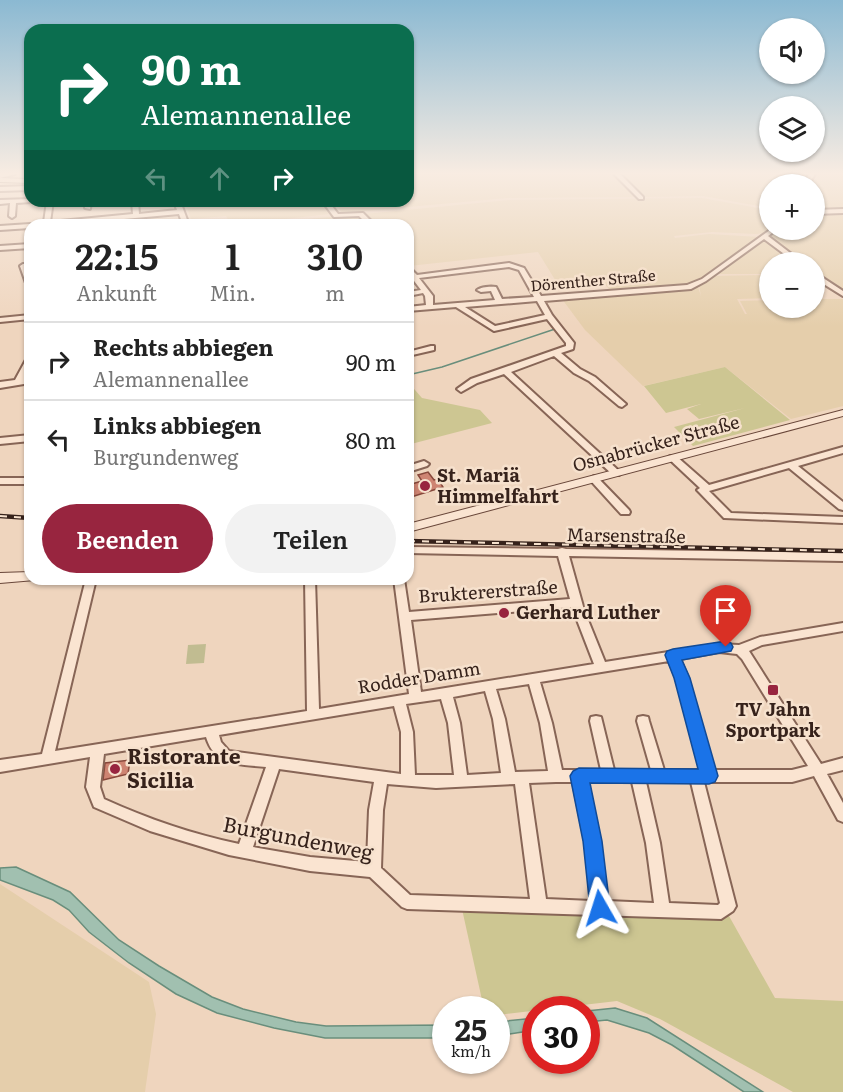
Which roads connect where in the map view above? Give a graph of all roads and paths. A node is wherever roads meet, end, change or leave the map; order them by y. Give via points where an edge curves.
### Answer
1 (24, 226) edge
2 (0, 228) edge
3 (759, 240) edge
4 (769, 240) edge
5 (24, 247) edge
6 (0, 249) edge
7 (786, 252) edge
8 (414, 272) edge
9 (414, 277) edge
10 (825, 282) edge
11 (482, 290) dead end
12 (425, 291) junction
13 (414, 293) edge
14 (843, 294) edge
15 (540, 299) junction
16 (500, 303) junction
17 (459, 306) junction
18 (430, 308) junction
19 (414, 309) edge
20 (549, 316) junction
21 (24, 318) edge
22 (0, 320) edge
23 (431, 348) dead end
24 (414, 352) edge
25 (556, 353) junction
26 (506, 371) junction
27 (24, 372) edge
28 (24, 382) edge
29 (18, 383) junction
30 (0, 385) edge
31 (461, 389) dead end
32 (622, 405) dead end
33 (841, 416) edge
34 (24, 439) edge
35 (0, 441) edge
36 (843, 450) edge
37 (673, 458) junction
38 (424, 465) dead end
39 (791, 465) junction
40 (414, 468) edge
41 (616, 473) junction
42 (594, 478) junction
43 (24, 481) edge
44 (0, 482) edge
45 (707, 489) junction
46 (843, 507) edge
47 (625, 512) dead end
48 (843, 520) edge
49 (414, 526) edge
50 (414, 550) edge
51 (561, 551) junction
52 (843, 557) edge
53 (24, 577) edge
54 (0, 578) edge
55 (90, 585) edge
56 (310, 585) edge
57 (400, 585) edge
58 (574, 603) junction
59 (405, 616) junction
60 (843, 627) edge
61 (740, 650) junction
62 (673, 655) junction
63 (601, 666) junction
64 (533, 678) junction
65 (489, 685) junction
66 (446, 692) junction
67 (416, 697) junction
68 (399, 700) junction
69 (313, 715) junction
70 (596, 721) dead end
71 (643, 721) dead end
72 (211, 731) junction
73 (98, 750) junction
74 (47, 759) junction
75 (274, 764) junction
76 (843, 764) edge
77 (0, 766) edge
78 (817, 769) junction
79 (556, 776) junction
80 (579, 776) junction
81 (609, 776) junction
82 (638, 776) junction
83 (659, 776) junction
84 (703, 776) junction
85 (381, 778) junction
86 (515, 778) junction
87 (408, 781) junction
88 (461, 781) junction
89 (843, 816) edge
90 (244, 851) junction
91 (374, 871) junction
92 (539, 906) junction
93 (600, 908) junction
94 (663, 911) junction

1 - 2 street
3 - 15 street, Dörenther Straße via 704,280 688,287
4 - 7 street
5 - 6 street
8 - 15 street via 517,266
9 - 12 street
10 - 14 street
11 - 16 street via 493,289
12 - 13 street
12 - 18 street
15 - 16 street, Dörenther Straße
15 - 20 street
16 - 17 street, Dörenther Straße
17 - 18 street, Dörenther Straße
17 - 20 street via 494,329
18 - 19 street, Dörenther Straße
20 - 25 street via 570,343 570,348
21 - 22 street
23 - 24 street
25 - 26 street
25 - 32 street
26 - 31 street
26 - 41 street
27 - 29 street
28 - 29 street
29 - 30 street
33 - 37 main road, Osnabrücker Straße
34 - 35 street
36 - 39 street
37 - 41 main road, Osnabrücker Straße
37 - 45 street
38 - 40 street
39 - 45 street
39 - 46 street
41 - 42 main road, Osnabrücker Straße
42 - 47 street
42 - 49 main road, Osnabrücker Straße
43 - 44 street
45 - 48 street via 702,490 728,516
50 - 51 street, Marsenstraße
51 - 52 street, Marsenstraße
51 - 58 street
53 - 54 main road
55 - 74 street
56 - 69 street
57 - 59 street
58 - 59 street, Bruktererstraße
58 - 63 street
59 - 67 street
60 - 61 street, Rodder Damm via 760,641
61 - 62 street, Rodder Damm via 726,647
61 - 78 street
62 - 63 street, Rodder Damm
62 - 84 street, Burgundenweg via 682,678
63 - 64 street, Rodder Damm
64 - 65 street, Rodder Damm
64 - 79 street
65 - 66 street, Rodder Damm
65 - 86 street
66 - 67 street, Rodder Damm
66 - 88 street
67 - 68 street, Rodder Damm
68 - 69 street, Rodder Damm
68 - 87 street via 407,732
69 - 72 street, Rodder Damm
70 - 81 street
71 - 83 street
72 - 73 street, Rodder Damm
72 - 75 street via 215,745 225,756
73 - 74 street, Rodder Damm
73 - 90 street, Burgundenweg via 93,787 99,803 177,836
74 - 77 street, Rodder Damm
75 - 85 street
75 - 90 street
76 - 78 street
78 - 84 street via 792,776
78 - 89 street
79 - 80 street
79 - 86 street
80 - 81 street
80 - 93 street
81 - 82 street
82 - 83 street
82 - 94 street
83 - 84 street
84 - 94 street, Burgundenweg via 728,906 721,912
85 - 87 street
85 - 91 street
86 - 88 street
86 - 92 street
87 - 88 street
90 - 91 street, Burgundenweg
91 - 92 street, Burgundenweg via 407,902
92 - 93 street, Burgundenweg
93 - 94 street, Burgundenweg

